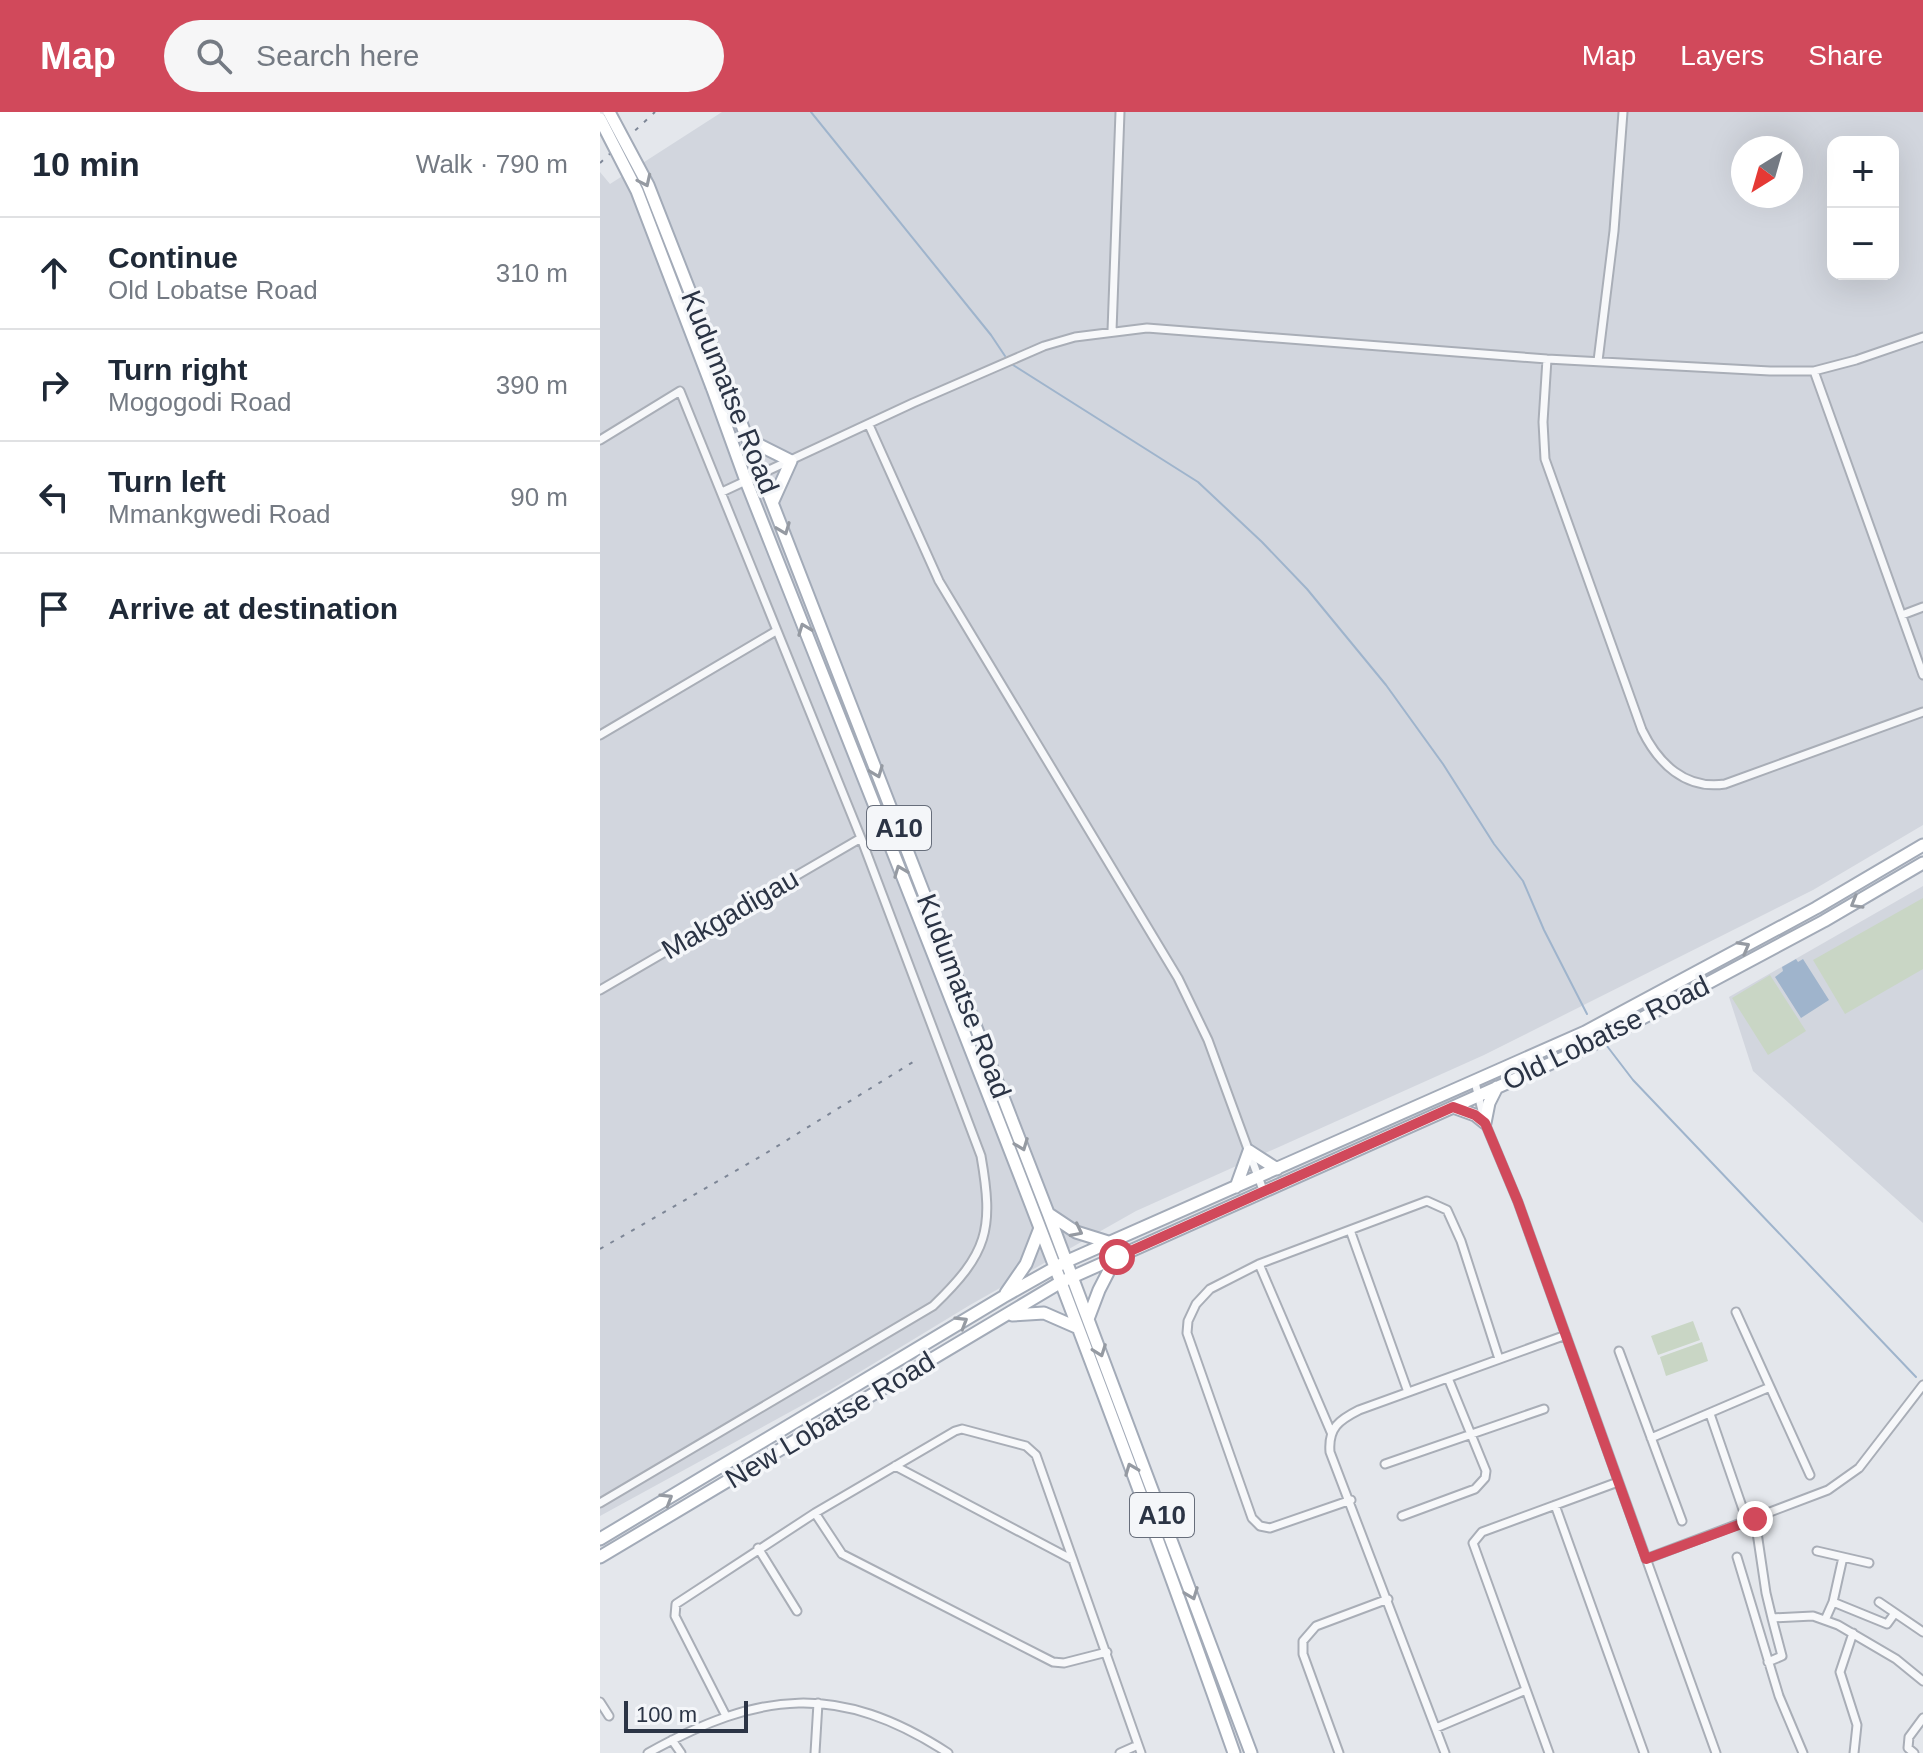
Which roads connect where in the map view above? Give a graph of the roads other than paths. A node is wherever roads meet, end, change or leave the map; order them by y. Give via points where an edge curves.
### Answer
1 (609, 112) edge
2 (1120, 112) edge
3 (1623, 112) edge
4 (600, 119) edge
5 (1112, 331) junction
6 (1923, 337) edge
7 (1547, 359) junction
8 (1598, 361) junction
9 (1814, 371) junction
10 (869, 425) junction
11 (600, 440) edge
12 (749, 440) junction
13 (791, 461) junction
14 (762, 474) junction
15 (746, 481) junction
16 (722, 492) junction
17 (773, 501) junction
18 (1923, 607) edge
19 (1902, 615) junction
20 (776, 631) junction
21 (1923, 675) edge
22 (1923, 712) edge
23 (600, 735) edge
24 (861, 838) junction
25 (1923, 845) edge
26 (1923, 863) edge
27 (600, 990) edge
28 (1475, 1082) junction
29 (1497, 1087) junction
30 (1479, 1095) junction
31 (1453, 1107) junction
32 (1485, 1123) junction
33 (1249, 1151) junction
34 (1277, 1169) junction
35 (1259, 1177) junction
36 (1236, 1187) junction
37 (1263, 1190) junction
38 (1048, 1213) junction
39 (1040, 1228) junction
40 (1350, 1230) junction
41 (1108, 1242) junction
42 (1117, 1257) junction
43 (1259, 1264) junction
44 (1060, 1265) junction
45 (1067, 1280) junction
46 (1003, 1297) junction
47 (1736, 1312) dead end
48 (1003, 1317) junction
49 (1088, 1319) junction
50 (1076, 1327) junction
51 (1566, 1335) junction
52 (1619, 1351) dead end
53 (1499, 1359) junction
54 (1448, 1378) junction
55 (1923, 1385) edge
56 (1770, 1387) junction
57 (1408, 1392) junction
58 (1544, 1409) dead end
59 (1710, 1414) junction
60 (1331, 1432) junction
61 (1471, 1434) junction
62 (1651, 1438) junction
63 (1385, 1464) dead end
64 (895, 1466) junction
65 (1810, 1475) dead end
66 (1618, 1482) junction
67 (1351, 1500) junction
68 (600, 1503) edge
69 (1555, 1505) junction
70 (815, 1513) junction
71 (1402, 1516) dead end
72 (1751, 1520) junction
73 (1682, 1521) dead end
74 (600, 1539) edge
75 (758, 1548) junction
76 (1817, 1551) dead end
77 (600, 1557) edge
78 (1737, 1557) dead end
79 (1843, 1557) junction
80 (1646, 1559) junction
81 (1073, 1560) junction
82 (1869, 1563) dead end
83 (1388, 1599) junction
84 (1833, 1602) junction
85 (1879, 1602) dead end
86 (797, 1611) dead end
87 (1895, 1613) junction
88 (1772, 1618) junction
89 (1825, 1620) junction
90 (1923, 1632) edge
91 (1853, 1633) junction
92 (1107, 1652) junction
93 (1768, 1662) junction
94 (1923, 1681) edge
95 (1526, 1690) junction
96 (600, 1702) edge
97 (818, 1703) junction
98 (609, 1716) dead end
99 (726, 1716) junction
100 (1923, 1718) edge
101 (1436, 1728) junction
102 (672, 1740) junction
103 (1139, 1749) edge
104 (648, 1753) edge
105 (681, 1753) edge
106 (815, 1753) edge
107 (948, 1753) edge
108 (1120, 1753) edge
109 (1234, 1753) edge
110 (1251, 1753) edge
111 (1339, 1753) edge
112 (1445, 1753) edge
113 (1549, 1753) edge
114 (1644, 1753) edge
115 (1716, 1753) edge
116 (1803, 1753) edge
117 (1854, 1753) edge
118 (1914, 1753) edge

1 -> 12 main road, Kudumatse Road / A10, bridge via 648,185
2 - 5 street
3 - 8 street
4 - 15 main road, Kudumatse Road / A10, bridge via 637,191
5 - 7 street via 1147,328
5 - 10 street via 1013,358
6 - 9 street
7 - 8 street
7 - 22 street via 1545,459 1642,730 1667,768 1683,778 1725,784
8 - 9 street
9 - 19 street
10 - 13 street
10 - 33 street via 939,581 1178,978 1208,1040
11 - 16 street via 680,391
12 - 13 main road
12 - 14 main road, Kudumatse Road / A10
13 - 14 street
13 - 17 main road
14 - 15 street
14 - 17 main road, Kudumatse Road / A10
15 - 16 street
39 -> 15 main road, Kudumatse Road / A10
16 - 20 street
17 -> 38 main road, Kudumatse Road / A10
18 - 19 street
19 - 21 street
20 - 23 street
20 - 24 street
24 - 27 street, Makgadigau
24 - 68 street via 981,1156 988,1199 975,1261 933,1306
28 -> 25 main road, Old Lobatse Road via 1669,988
26 -> 29 main road, Old Lobatse Road via 1676,1002
28 - 30 street
28 - 34 main road, Old Lobatse Road
29 - 30 main road, Old Lobatse Road
29 - 32 main road
30 - 31 main road, Old Lobatse Road
30 - 32 street
31 - 32 main road
31 - 37 main road, Old Lobatse Road
32 - 51 street
33 - 34 main road
33 - 35 street
33 - 36 main road
34 - 35 main road, Old Lobatse Road
35 - 36 main road, Old Lobatse Road
35 - 37 street
36 - 41 main road, Old Lobatse Road
37 - 42 main road, Old Lobatse Road
38 -> 41 main road via 1076,1232
38 - 44 main road, Kudumatse Road / A10
39 - 44 main road, Kudumatse Road / A10
39 - 46 main road via 1026,1264
40 - 43 street
40 - 53 street via 1427,1201 1447,1210
40 - 57 street
41 - 44 main road, Old Lobatse Road
42 - 45 main road, Old Lobatse Road
42 - 49 main road
43 - 60 street
43 - 67 street via 1203,1295 1187,1333 1252,1518 1270,1528
44 - 45 main road, Kudumatse Road / A10
44 - 46 main road, Old Lobatse Road
45 - 48 main road, New Lobatse Road
45 - 49 main road, Kudumatse Road / A10
45 - 50 main road, Kudumatse Road / A10
74 -> 46 main road, Old Lobatse Road
47 - 56 street
48 - 50 main road via 1044,1313
48 - 77 main road, New Lobatse Road
49 -> 110 main road, Kudumatse Road / A10
109 -> 50 main road, Kudumatse Road / A10
51 - 53 street
51 - 66 street
52 - 62 street
53 - 54 street
54 - 57 street
54 - 61 street
55 - 72 street via 1859,1468 1828,1490
56 - 59 street
56 - 65 street
57 - 60 street via 1345,1417
58 - 61 street
59 - 62 street
59 - 72 street
60 - 67 street via 1330,1452
61 - 63 street
61 - 71 street via 1486,1471 1481,1484
62 - 73 street
64 - 70 street
64 - 81 street
64 - 81 street via 962,1429 1026,1446 1043,1468
66 - 69 street
66 - 80 street
67 - 83 street
69 - 95 street via 1482,1532 1473,1543
69 - 114 street
70 - 75 street
70 - 92 street via 842,1554 1053,1662
72 - 80 street
72 - 88 street
75 - 86 street
75 - 99 street via 679,1601 673,1611
76 - 79 street
78 - 93 street
79 - 82 street
79 - 84 street
80 - 115 street
81 - 92 street
83 - 101 street
83 - 111 street via 1316,1626 1303,1641
84 - 87 street via 1887,1624
84 - 89 street
85 - 87 street
87 - 90 street
88 - 89 street
88 - 93 street via 1782,1656
89 - 91 street
91 - 94 street
91 - 117 street via 1840,1672 1857,1725
92 - 103 street
93 - 116 street
95 - 101 street
95 - 113 street
96 - 98 street
97 - 99 street via 753,1708
97 - 106 street
97 - 107 street via 886,1718
99 - 102 street
100 - 118 street via 1909,1737 1908,1748
101 - 112 street
102 - 104 street
102 - 105 street
103 - 108 street

